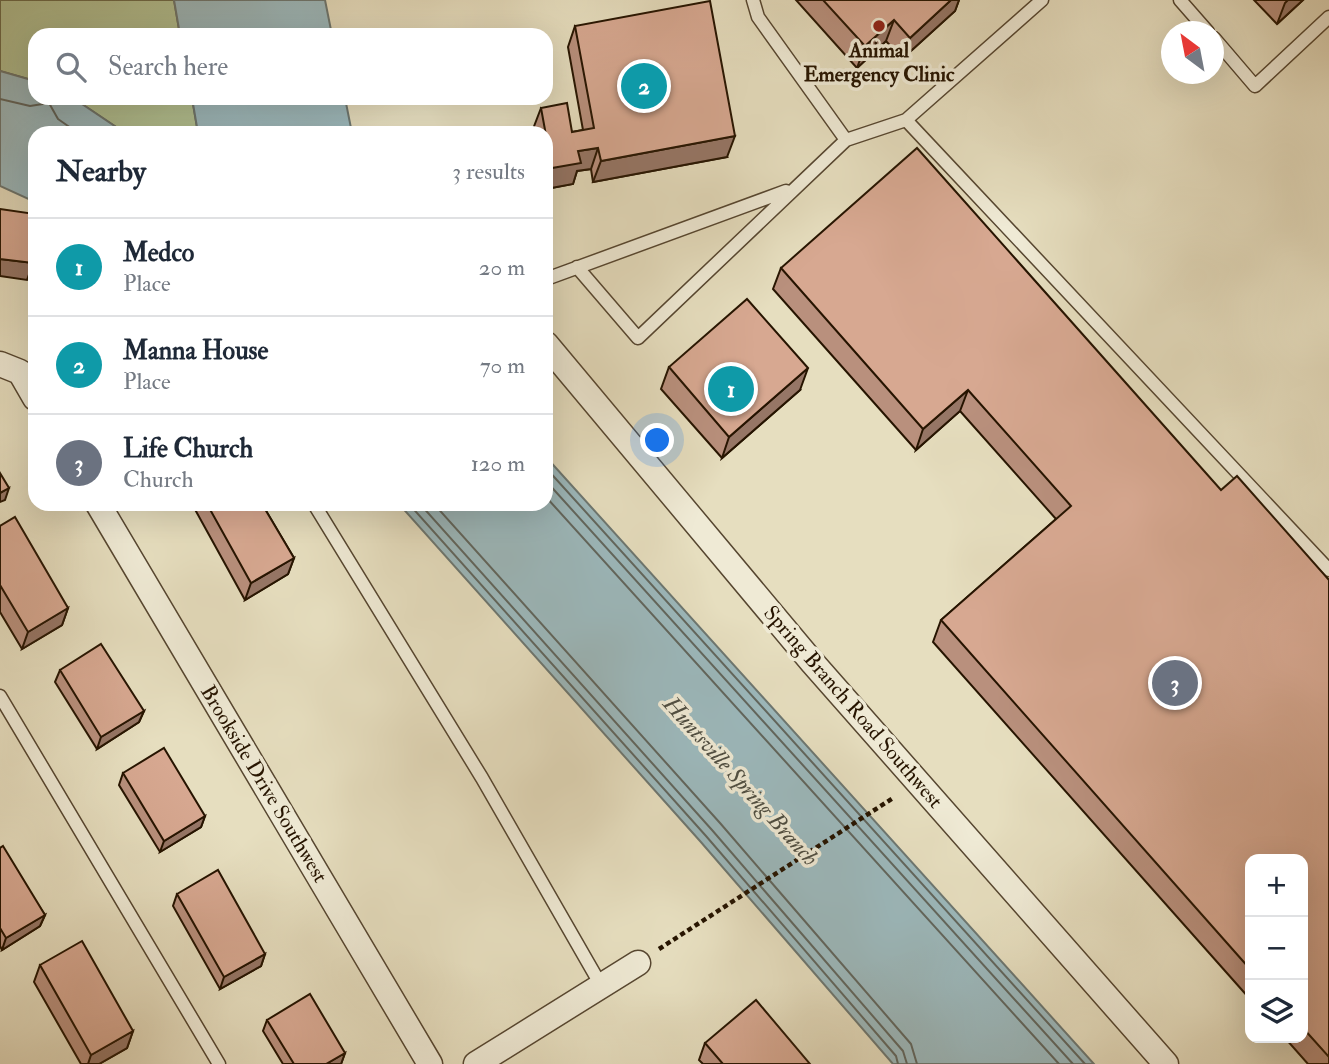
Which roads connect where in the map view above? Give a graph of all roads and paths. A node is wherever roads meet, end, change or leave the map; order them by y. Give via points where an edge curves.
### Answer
1 (753, 0) edge
2 (1042, 0) edge
3 (1180, 0) edge
4 (1329, 17) edge
5 (1198, 21) edge
6 (1224, 51) edge
7 (906, 120) junction
8 (846, 140) junction
9 (792, 189) junction
10 (577, 267) junction
11 (553, 276) edge
12 (553, 353) edge
13 (0, 364) edge
14 (28, 384) edge
15 (102, 511) edge
16 (318, 511) edge
17 (1329, 570) edge
18 (0, 696) edge
19 (895, 797) dead end
20 (638, 963) joint
21 (602, 987) junction
22 (219, 1064) edge
23 (430, 1064) edge
24 (476, 1064) edge
25 (1166, 1064) edge

1 - 8 lane via 758,17
2 - 7 lane
3 - 5 lane
4 - 6 lane via 1255,86
7 - 8 lane
7 - 17 lane
8 - 9 lane
9 - 10 lane
9 - 10 lane via 638,338
10 - 11 lane
12 - 25 street, Spring Branch Road Southwest via 812,662
13 - 14 street via 20,372
15 - 23 street, Brookside Drive Southwest
16 - 21 lane via 482,778
18 - 22 lane
19 - 20 path
20 - 21 street
21 - 24 street

